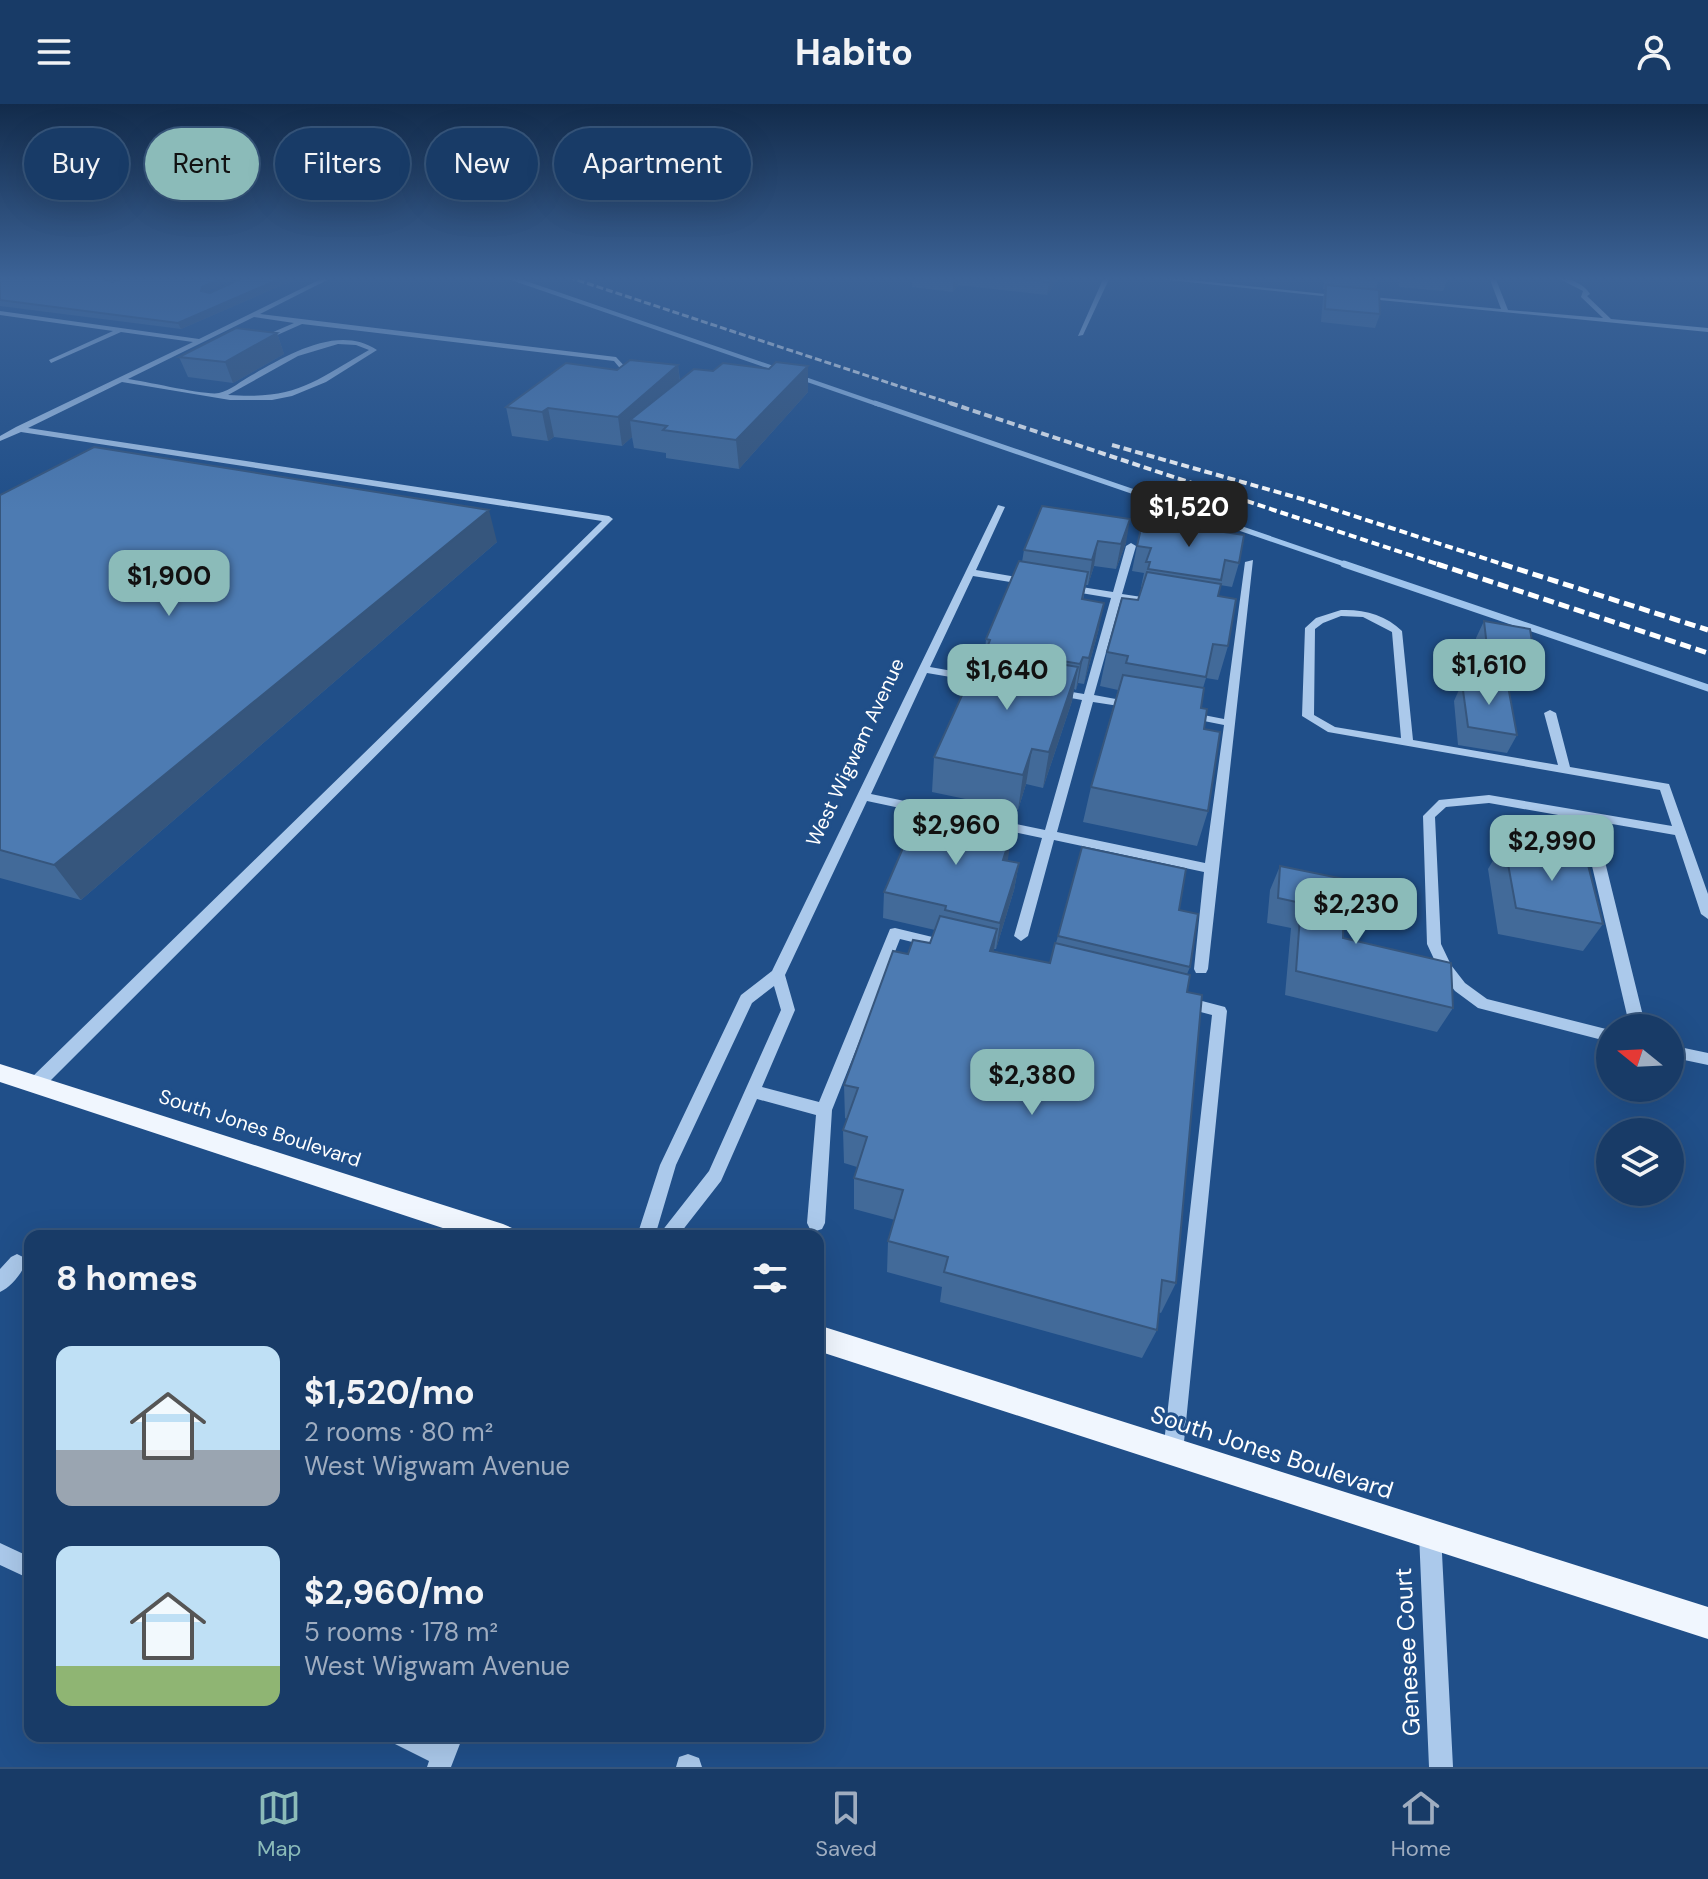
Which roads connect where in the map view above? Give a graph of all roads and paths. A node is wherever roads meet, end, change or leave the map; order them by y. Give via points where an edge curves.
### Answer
1 (65, 355) edge
2 (173, 355) edge
3 (300, 355) edge
4 (366, 355) edge
5 (579, 355) edge
6 (51, 361) dead end
7 (640, 373) edge
8 (175, 378) dead end
9 (122, 380) junction
10 (162, 385) junction
11 (220, 396) junction
12 (19, 429) junction
13 (0, 439) edge
14 (1001, 507) dead end
15 (1131, 546) edge
16 (1250, 562) dead end
17 (969, 572) junction
18 (1043, 584) edge
19 (1058, 586) edge
20 (1117, 596) junction
21 (1164, 603) edge
22 (1227, 614) edge
23 (1243, 616) junction
24 (923, 669) junction
25 (999, 682) edge
26 (1045, 690) edge
27 (1090, 698) junction
28 (1152, 709) edge
29 (1167, 712) edge
30 (1550, 713) dead end
31 (1229, 723) junction
32 (1407, 743) junction
33 (1565, 770) junction
34 (863, 796) junction
35 (1587, 816) junction
36 (1681, 832) junction
37 (1051, 835) junction
38 (1211, 869) junction
39 (1708, 914) edge
40 (1021, 936) dead end
41 (967, 950) edge
42 (1201, 969) dead end
43 (778, 975) junction
44 (1161, 997) edge
45 (1635, 1014) edge
46 (1596, 1032) edge
47 (1684, 1054) edge
48 (1708, 1059) edge
49 (0, 1073) edge
50 (36, 1084) junction
51 (753, 1091) junction
52 (824, 1110) junction
53 (816, 1223) dead end
54 (485, 1230) edge
55 (648, 1230) edge
56 (672, 1230) edge
57 (17, 1263) dead end
58 (0, 1283) edge
59 (824, 1340) edge
60 (1173, 1452) junction
61 (1430, 1534) junction
62 (0, 1554) edge
63 (24, 1565) edge
64 (1708, 1623) edge
65 (418, 1742) edge
66 (445, 1753) edge
67 (1441, 1767) edge

1 - 6 street
2 - 9 street
3 - 11 street
4 - 11 street via 295,393 258,399
5 - 7 street via 616,359 626,372
8 - 10 street
9 - 10 street
9 - 12 street
10 - 11 street
12 - 13 street
12 - 50 street via 609,519
14 - 17 street, West Wigwam Avenue
15 - 20 street
16 - 23 street
17 - 18 street
17 - 24 street, West Wigwam Avenue
19 - 20 street
20 - 21 street
20 - 27 street
22 - 23 street
23 - 31 street
24 - 25 street
24 - 34 street, West Wigwam Avenue
26 - 27 street
27 - 28 street
27 - 37 street
29 - 31 street
30 - 33 street
31 - 38 street
32 - 32 street via 1332,730 1308,716 1310,628 1323,615 1367,615 1397,631
32 - 33 street
33 - 36 street via 1665,787
34 - 37 street
34 - 43 street, West Wigwam Avenue
35 - 36 street
35 - 45 street
35 - 46 street via 1489,799 1443,803 1429,816 1434,944 1460,987 1483,1004
36 - 39 street
37 - 38 street
37 - 40 street
38 - 42 street
41 - 52 street via 895,933
43 - 51 street via 788,1010
43 - 55 street, West Wigwam Avenue via 746,999 668,1165
44 - 60 street via 1220,1011
47 - 48 street
49 - 50 main road, South Jones Boulevard
50 - 54 main road, South Jones Boulevard
51 - 52 street
51 - 56 street via 715,1176
52 - 53 street
57 - 58 street
59 - 60 main road, South Jones Boulevard
60 - 61 main road, South Jones Boulevard
61 - 64 main road, South Jones Boulevard
61 - 67 street, Genesee Court
62 - 63 street
65 - 66 street

